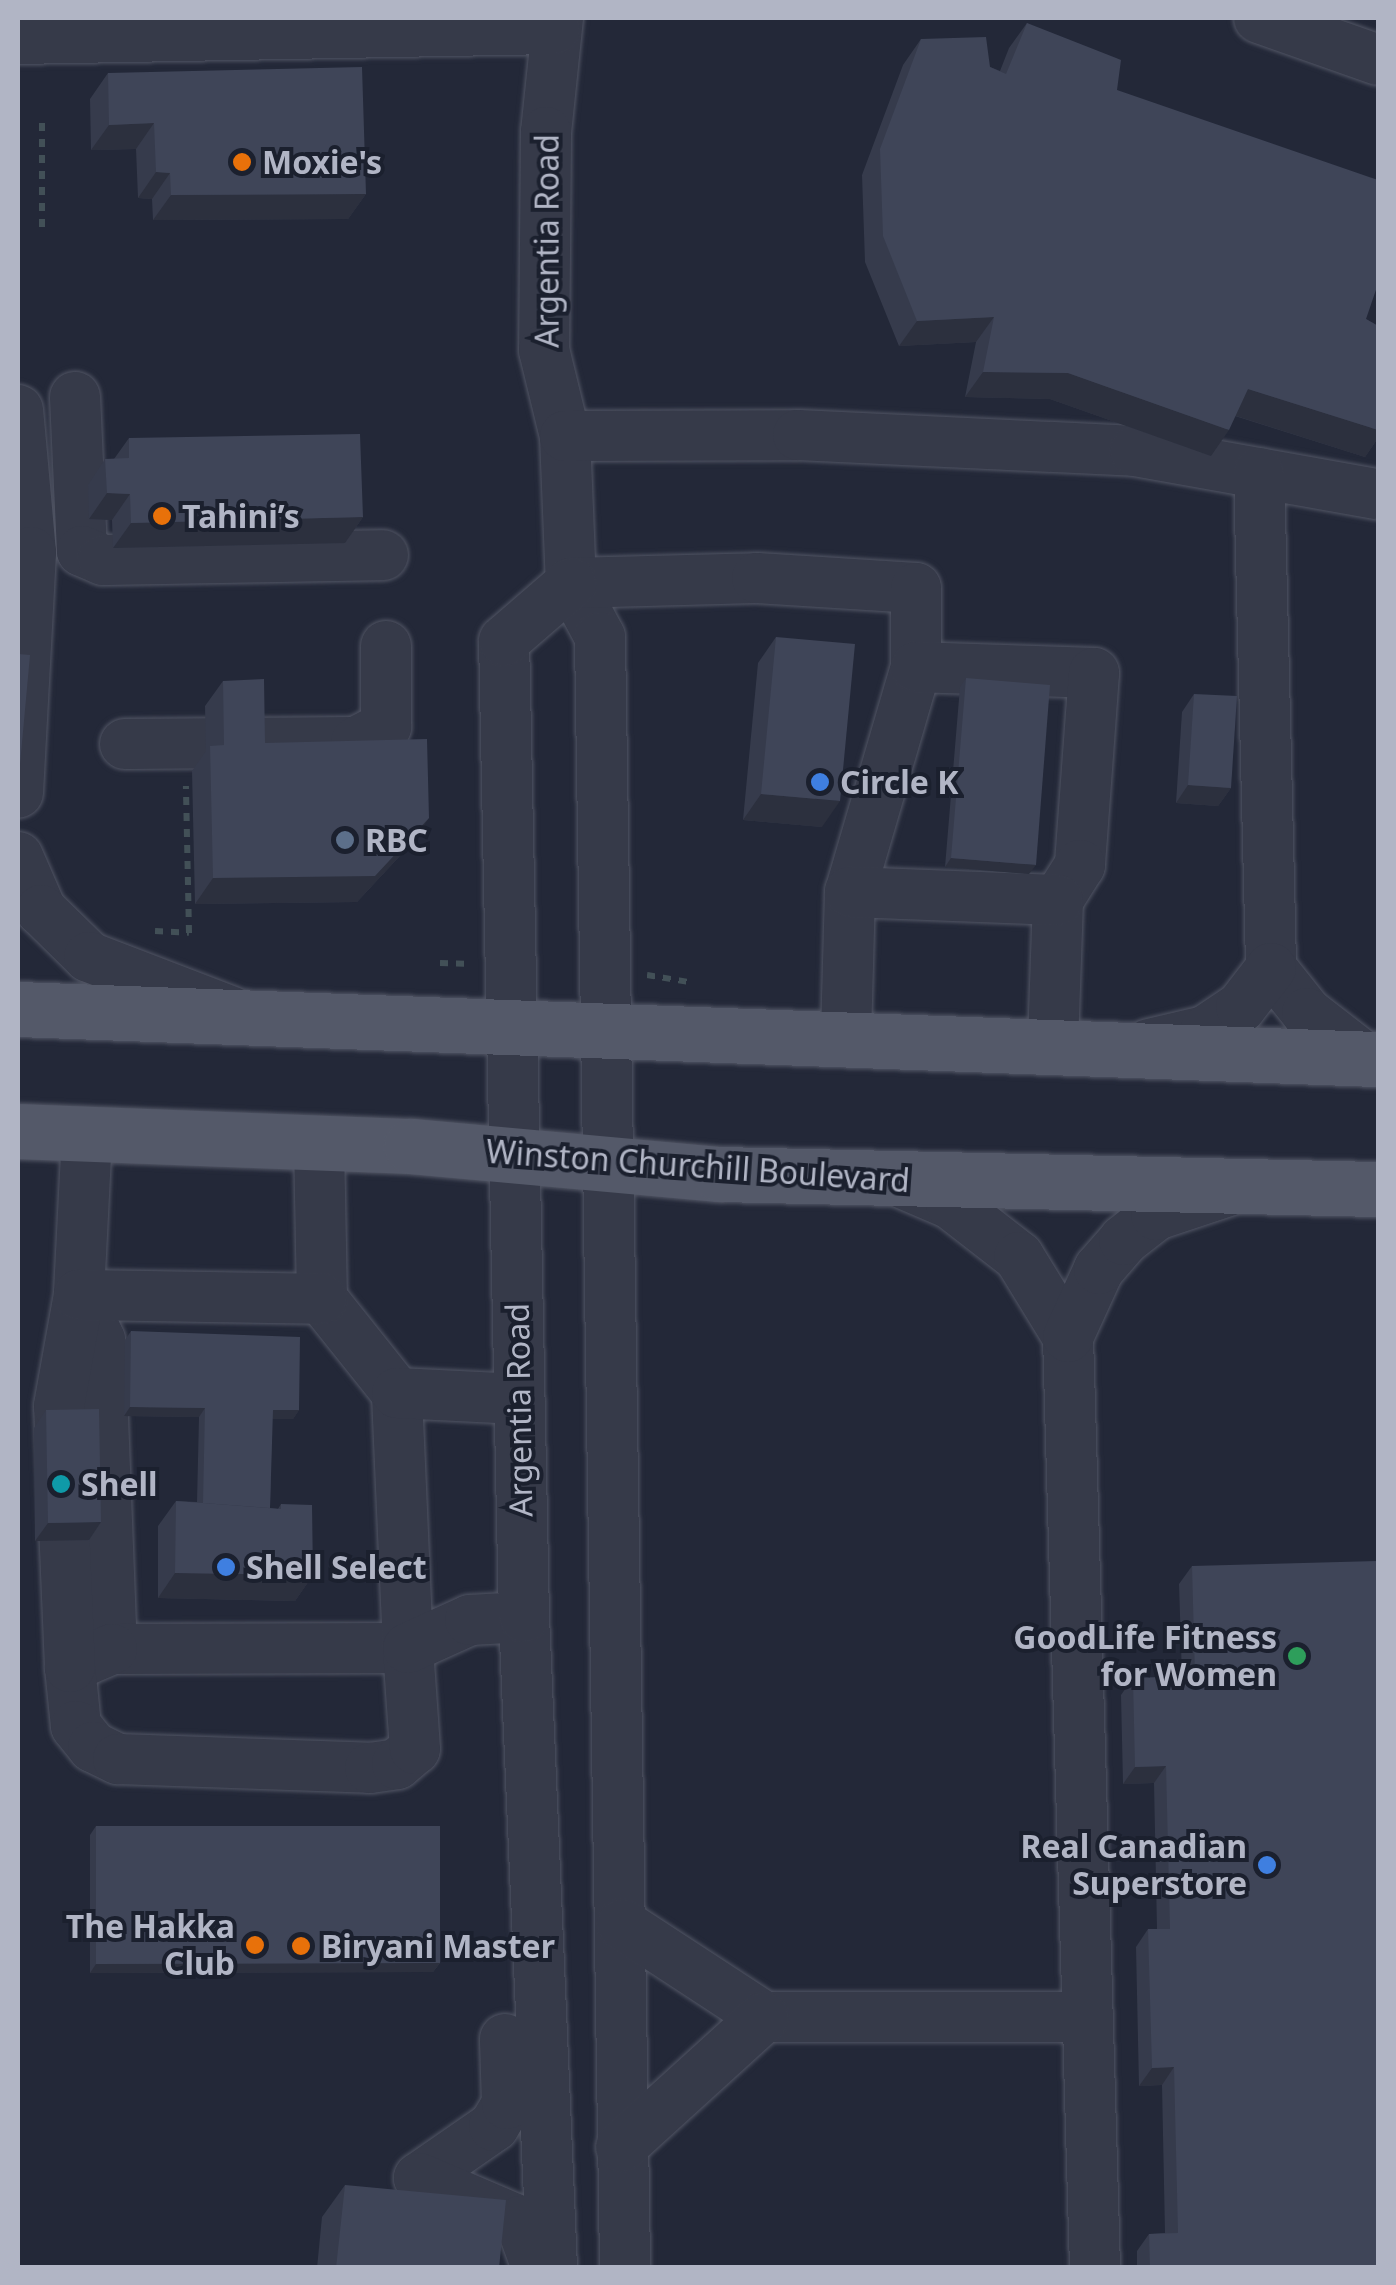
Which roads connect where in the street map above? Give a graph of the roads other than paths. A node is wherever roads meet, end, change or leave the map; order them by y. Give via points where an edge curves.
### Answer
1 (1259, 18) edge
2 (557, 23) edge
3 (18, 39) edge
4 (1378, 60) edge
5 (75, 397) dead end
6 (18, 410) edge
7 (564, 436) junction
8 (1259, 473) junction
9 (1377, 494) edge
10 (384, 555) dead end
11 (571, 583) junction
12 (386, 646) dead end
13 (916, 667) junction
14 (125, 744) dead end
15 (18, 792) edge
16 (18, 857) edge
17 (850, 892) junction
18 (1058, 900) junction
19 (1271, 968) junction
20 (18, 1009) edge
21 (241, 1016) junction
22 (511, 1026) junction
23 (606, 1029) junction
24 (846, 1037) junction
25 (1053, 1044) junction
26 (1136, 1047) junction
27 (1371, 1059) edge
28 (18, 1131) edge
29 (86, 1135) junction
30 (319, 1143) junction
31 (514, 1155) junction
32 (610, 1164) junction
33 (895, 1180) junction
34 (1237, 1189) junction
35 (1378, 1189) edge
36 (79, 1295) junction
37 (322, 1300) junction
38 (1068, 1337) junction
39 (398, 1393) junction
40 (519, 1399) junction
41 (524, 1618) junction
42 (408, 1648) junction
43 (91, 1658) junction
44 (622, 1924) junction
45 (535, 1952) junction
46 (764, 2017) junction
47 (1086, 2017) junction
48 (621, 2147) junction
49 (537, 2268) edge
50 (552, 2268) edge
51 (625, 2268) edge
52 (1094, 2268) edge

1 - 4 street
2 - 3 street
2 - 7 street, Argentia Road via 546,132 544,350
5 - 10 street via 82,551 103,560
6 - 15 street via 31,552
7 - 8 street via 798,435 1135,451
7 - 11 street, Argentia Road
8 - 9 street
8 - 19 street
11 - 13 street via 758,578 916,588
11 - 22 street, Argentia Road via 504,641
11 - 23 street, Argentia Road via 600,637
12 - 14 street via 386,726 356,742
13 - 17 street
13 - 18 street via 1094,673 1080,865
16 - 21 street via 41,910 89,957
17 - 18 street
17 - 24 street
18 - 25 street
19 - 26 street via 1241,1008 1205,1031
19 - 27 street via 1307,1012
20 - 21 main road
21 - 22 main road
22 - 23 main road
22 - 31 street, Argentia Road
23 - 24 main road
23 - 32 street, Argentia Road
24 - 25 main road
25 - 26 main road
26 - 27 main road
28 - 29 main road, Winston Churchill Boulevard
29 - 30 main road, Winston Churchill Boulevard
29 - 36 street
30 - 31 main road, Winston Churchill Boulevard
30 - 37 street
31 - 32 main road, Winston Churchill Boulevard
31 - 40 street, Argentia Road
32 - 33 main road, Winston Churchill Boulevard
32 - 44 street, Argentia Road
33 - 34 main road, Winston Churchill Boulevard
33 - 38 street via 950,1204 1019,1257
34 - 35 main road, Winston Churchill Boulevard
34 - 38 street via 1156,1215 1124,1240 1099,1268
36 - 37 street
36 - 43 street via 100,1340
37 - 39 street
38 - 47 street
39 - 40 street
39 - 42 street
40 - 41 street, Argentia Road
41 - 42 street via 470,1620
41 - 45 street, Argentia Road
42 - 43 street
42 - 43 street via 414,1749 397,1764 370,1768 118,1759 92,1748 76,1726
44 - 46 street
44 - 48 street, Argentia Road
45 - 49 street via 502,1972 508,2104 484,2135 419,2178 520,2221
45 - 50 street, Argentia Road
46 - 47 street
46 - 48 street
47 - 52 street
48 - 51 street, Argentia Road

